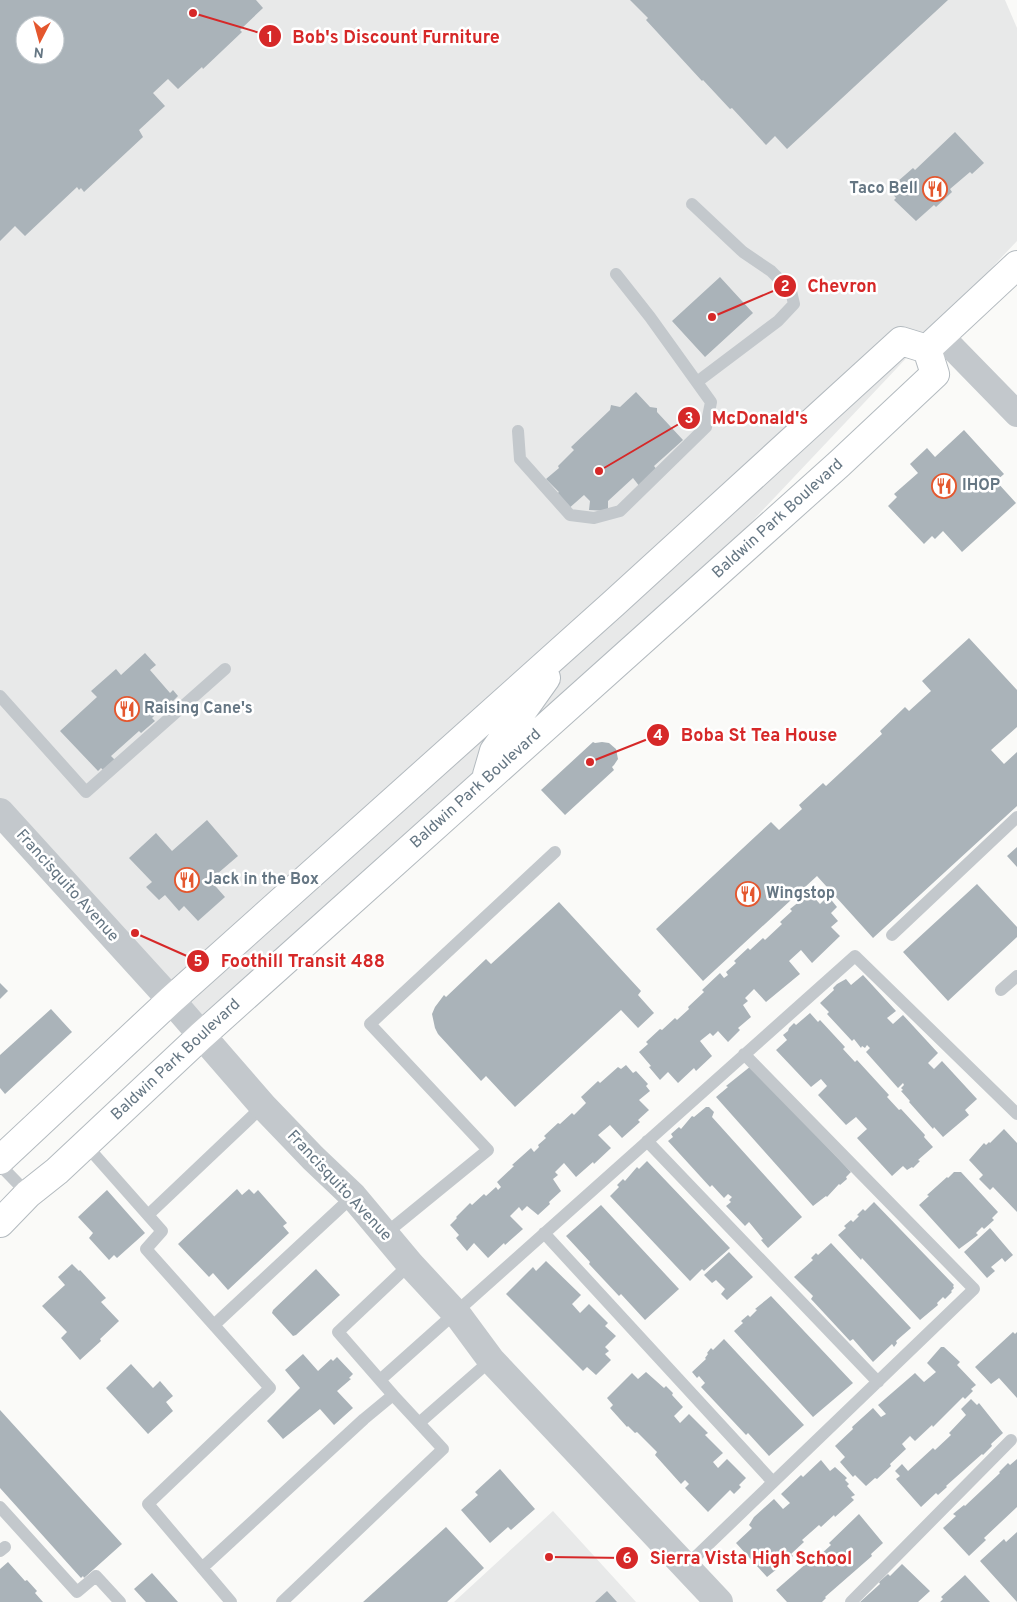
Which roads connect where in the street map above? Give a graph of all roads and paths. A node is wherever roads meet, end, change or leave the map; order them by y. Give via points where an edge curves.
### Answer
1 (692, 204) dead end
2 (1017, 265) edge
3 (616, 274) dead end
4 (934, 343) junction
5 (697, 382) junction
6 (1017, 414) edge
7 (518, 431) dead end
8 (575, 637) junction
9 (225, 669) dead end
10 (0, 696) edge
11 (485, 781) junction
12 (0, 812) edge
13 (1017, 817) edge
14 (555, 852) dead end
15 (892, 935) dead end
16 (1017, 976) edge
17 (1001, 990) dead end
18 (171, 1000) junction
19 (201, 1036) junction
20 (744, 1054) junction
21 (263, 1106) junction
22 (1017, 1114) edge
23 (647, 1141) junction
24 (85, 1144) junction
25 (0, 1160) edge
26 (0, 1165) edge
27 (28, 1194) junction
28 (353, 1196) junction
29 (148, 1215) junction
30 (0, 1223) edge
31 (544, 1232) junction
32 (385, 1234) junction
33 (410, 1264) junction
34 (454, 1312) junction
35 (214, 1325) junction
36 (492, 1360) junction
37 (380, 1380) junction
38 (878, 1382) junction
39 (393, 1395) junction
40 (419, 1423) junction
41 (1011, 1440) dead end
42 (773, 1482) junction
43 (0, 1507) edge
44 (686, 1566) junction
45 (202, 1568) junction
46 (120, 1602) edge
47 (231, 1602) edge
48 (282, 1602) edge
49 (719, 1602) edge
50 (851, 1602) edge

1 - 5 lane via 743,252 770,270 791,291 794,304 778,321
2 - 4 main road
3 - 5 lane
4 - 6 street
4 - 8 main road via 901,340
4 - 11 main road, Baldwin Park Boulevard via 935,374
5 - 7 lane via 711,402 706,427 620,511 594,518 570,515 520,459
8 - 11 main road via 494,751
8 - 18 main road
9 - 10 lane via 86,792
11 - 19 main road, Baldwin Park Boulevard
12 - 18 street, Francisquito Avenue
13 - 15 lane
14 - 32 lane via 370,1024 488,1150
16 - 17 lane
18 - 19 street, Francisquito Avenue
18 - 25 main road
19 - 21 street, Francisquito Avenue
19 - 24 main road, Baldwin Park Boulevard
20 - 22 lane via 855,956
20 - 23 lane
20 - 38 lane via 974,1289
21 - 28 street, Francisquito Avenue
21 - 29 lane
23 - 31 lane
23 - 38 lane
24 - 27 main road, Baldwin Park Boulevard
24 - 29 lane
26 - 27 lane
27 - 30 main road, Baldwin Park Boulevard
28 - 32 street, Francisquito Avenue
28 - 35 lane
29 - 35 lane via 162,1231 146,1249
31 - 34 lane
31 - 42 lane
32 - 33 street, Francisquito Avenue
33 - 34 street, Francisquito Avenue
33 - 37 lane via 338,1332
34 - 36 street, Francisquito Avenue
34 - 37 lane
35 - 45 lane via 270,1388 148,1504
36 - 40 lane
36 - 44 street, Francisquito Avenue
37 - 39 lane
38 - 42 lane
39 - 40 lane
39 - 45 lane
40 - 48 lane via 443,1449
41 - 50 lane
42 - 44 lane
43 - 46 lane via 76,1592 96,1576
44 - 49 street, Francisquito Avenue
45 - 47 lane

